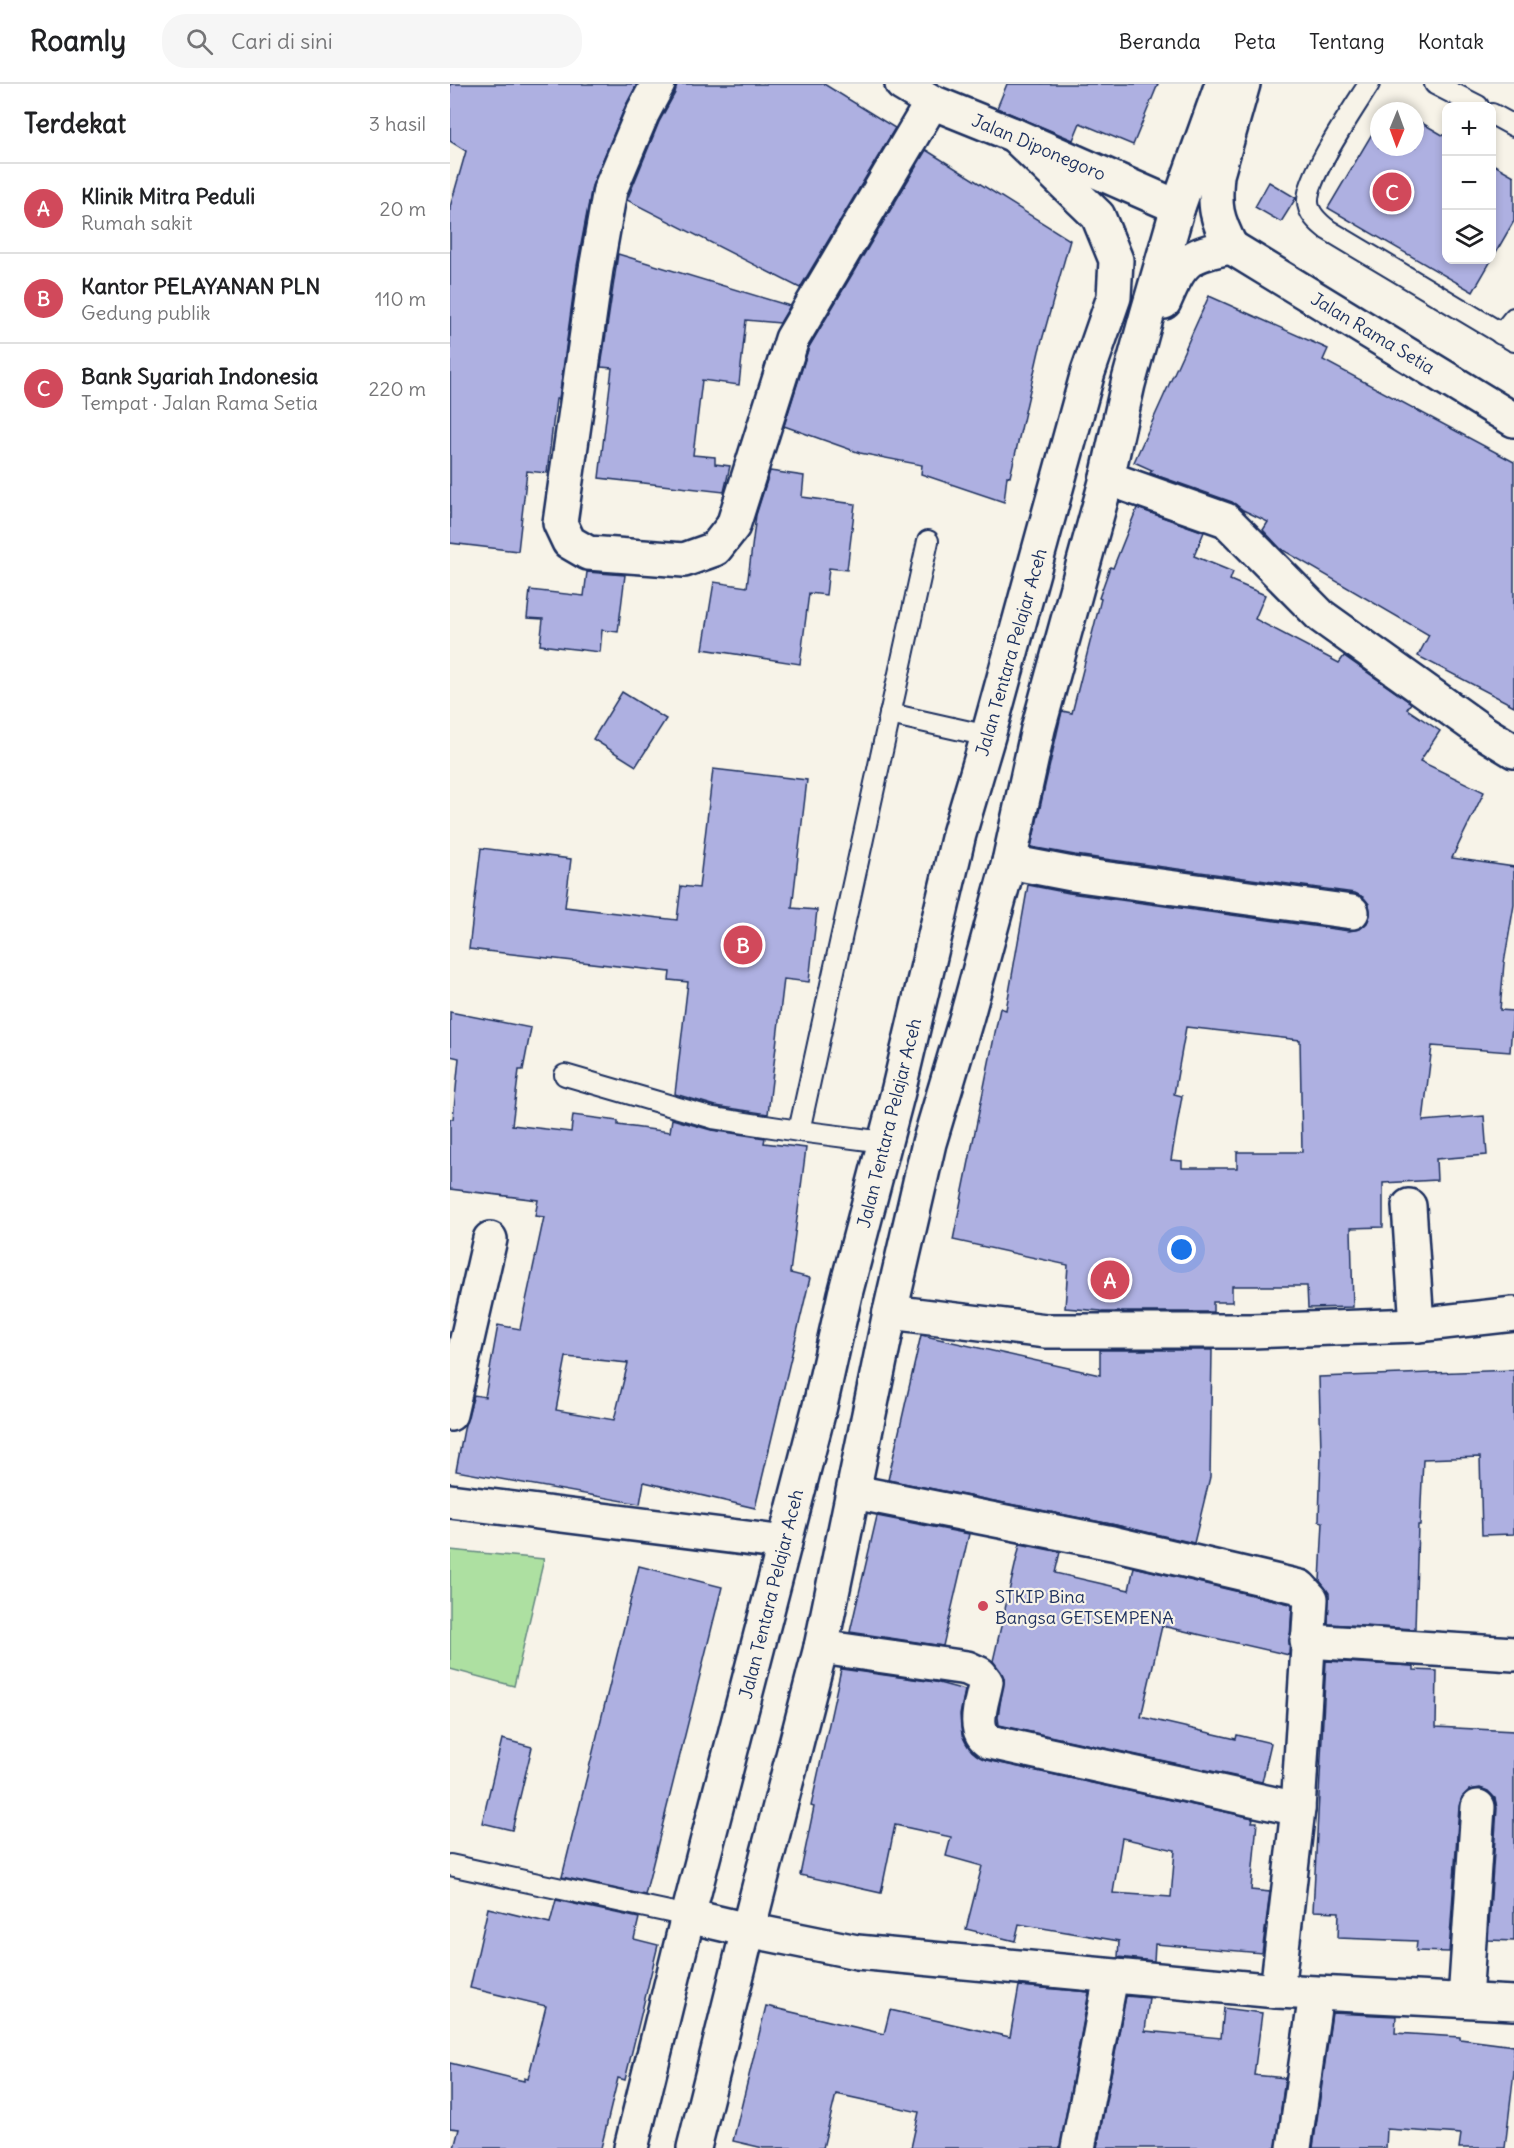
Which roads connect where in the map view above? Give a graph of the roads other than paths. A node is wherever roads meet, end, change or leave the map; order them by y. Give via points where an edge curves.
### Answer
1 (658, 84) edge
2 (902, 84) edge
3 (1222, 84) edge
4 (1243, 84) edge
5 (1368, 84) edge
6 (1435, 84) edge
7 (932, 102) junction
8 (1470, 102) edge
9 (1496, 117) edge
10 (1514, 126) edge
11 (1014, 135) junction
12 (1178, 207) junction
13 (1231, 247) junction
14 (1514, 318) edge
15 (1508, 338) edge
16 (1128, 384) junction
17 (1514, 420) edge
18 (1107, 478) junction
19 (928, 541) dead end
20 (890, 714) junction
21 (988, 736) junction
22 (1514, 751) edge
23 (1009, 862) junction
24 (1352, 912) dead end
25 (565, 1075) dead end
26 (799, 1131) junction
27 (884, 1142) junction
28 (929, 1143) junction
29 (1409, 1206) dead end
30 (490, 1239) dead end
31 (890, 1312) junction
32 (1514, 1314) edge
33 (1417, 1325) junction
34 (450, 1414) edge
35 (854, 1492) junction
36 (450, 1501) edge
37 (785, 1544) junction
38 (1307, 1641) junction
39 (821, 1647) junction
40 (1514, 1654) edge
41 (1478, 1807) dead end
42 (1298, 1809) junction
43 (450, 1865) edge
44 (688, 1916) junction
45 (748, 1930) junction
46 (1111, 1977) junction
47 (1277, 1991) junction
48 (1316, 1994) junction
49 (1465, 2000) junction
50 (1514, 2002) edge
51 (631, 2148) edge
52 (694, 2148) edge
53 (1078, 2148) edge
54 (1294, 2148) edge

1 - 7 street via 610,190 596,269 560,523 568,543 588,553 684,560 715,549 733,526 792,339
2 - 7 street, Jalan Diponegoro
3 - 12 street
4 - 13 street via 1217,174 1216,213
5 - 15 lane via 1317,172 1307,202 1311,211 1328,230
6 - 8 lane
7 - 11 street, Jalan Diponegoro
9 - 10 lane
11 - 12 street, Jalan Diponegoro
11 - 21 street, Jalan Tentara Pelajar Aceh via 1098,216 1116,260 1114,297 1088,372
12 - 16 street
13 - 16 street via 1204,252 1184,265 1173,281
13 - 17 street, Jalan Rama Setia
14 - 15 lane
16 - 18 street
18 - 22 street via 1226,520 1321,616
18 - 23 street via 1038,729
19 - 20 lane
20 - 21 lane
20 - 26 lane
21 - 27 street, Jalan Tentara Pelajar Aceh via 959,834
23 - 24 street
23 - 28 street
25 - 26 lane via 713,1118
26 - 27 lane
27 - 28 street
27 - 37 street, Jalan Tentara Pelajar Aceh
28 - 31 street
29 - 33 street
30 - 34 street
31 - 33 street via 1046,1330 1251,1331
31 - 35 street
32 - 33 street
35 - 38 street via 1112,1543 1300,1587 1311,1599
35 - 39 street
36 - 37 street
37 - 44 street, Jalan Tentara Pelajar Aceh
38 - 40 street
38 - 42 street
39 - 42 street via 967,1668 980,1674 986,1682 978,1725 982,1738 990,1742
39 - 45 street
41 - 49 street
42 - 47 street
43 - 44 lane
44 - 45 street
44 - 51 street, Jalan Tentara Pelajar Aceh
45 - 46 street via 857,1952
45 - 52 street
46 - 47 street
46 - 53 street
47 - 48 street
48 - 49 street
48 - 54 street
49 - 50 street

